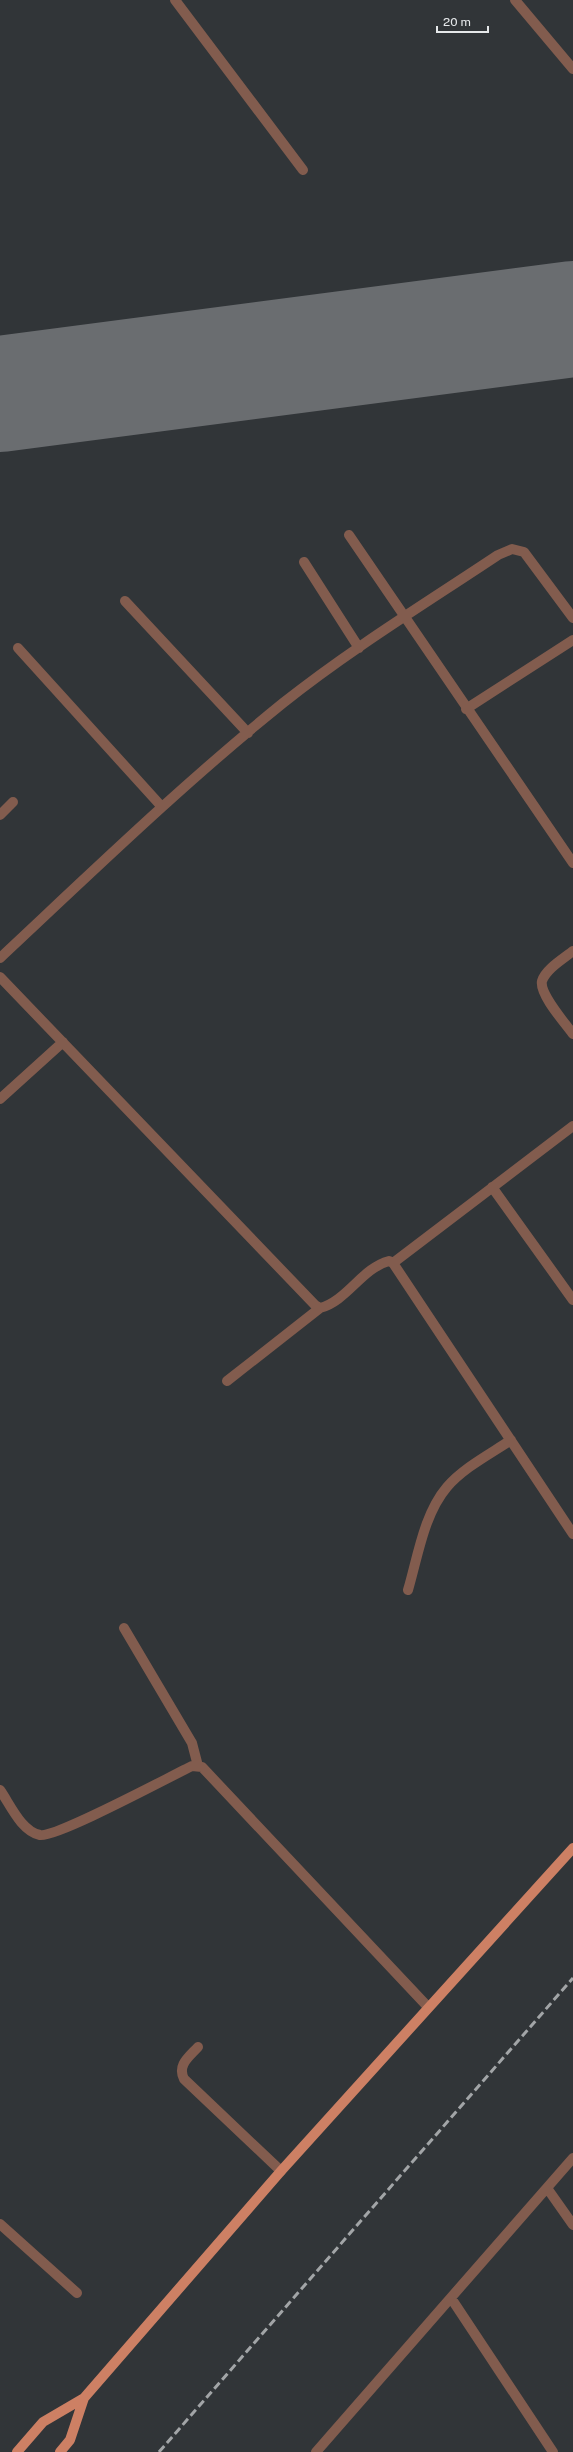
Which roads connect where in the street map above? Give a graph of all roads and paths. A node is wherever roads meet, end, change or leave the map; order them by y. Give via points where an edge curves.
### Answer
1 (175, 0) edge
2 (515, 0) edge
3 (573, 69) edge
4 (303, 170) dead end
5 (348, 535) dead end
6 (304, 562) dead end
7 (125, 601) dead end
8 (404, 617) junction
9 (573, 618) edge
10 (573, 640) edge
11 (18, 648) dead end
12 (359, 648) junction
13 (466, 709) junction
14 (248, 733) junction
15 (13, 802) dead end
16 (162, 807) junction
17 (0, 815) edge
18 (573, 863) edge
19 (573, 951) edge
20 (0, 958) edge
21 (0, 977) edge
22 (573, 1034) edge
23 (62, 1042) junction
24 (0, 1099) edge
25 (573, 1126) edge
26 (492, 1187) junction
27 (393, 1263) junction
28 (573, 1300) edge
29 (320, 1308) junction
30 (227, 1381) dead end
31 (511, 1440) junction
32 (573, 1534) edge
33 (408, 1590) dead end
34 (124, 1628) dead end
35 (198, 1766) junction
36 (0, 1790) edge
37 (573, 1848) edge
38 (428, 2007) junction
39 (198, 2047) dead end
40 (573, 2158) edge
41 (281, 2171) junction
42 (547, 2188) junction
43 (0, 2224) edge
44 (573, 2226) edge
45 (77, 2293) dead end
46 (451, 2298) junction
47 (84, 2398) junction
48 (17, 2452) edge
49 (60, 2452) edge
50 (316, 2452) edge
51 (553, 2452) edge

1 - 4 street
2 - 3 street
5 - 8 street
6 - 12 street
7 - 14 street
8 - 9 street via 498,555 512,549 524,552
8 - 12 street
8 - 13 street
10 - 13 street
11 - 16 street
12 - 14 street
13 - 18 street
14 - 16 street
15 - 17 street
16 - 20 street
19 - 22 street via 550,970 542,981 542,986 549,1001
21 - 23 street
23 - 24 street
23 - 29 street via 309,1300
25 - 26 street
26 - 27 street
26 - 28 street
27 - 29 street via 389,1261 377,1266 331,1304
27 - 31 street
29 - 30 street
31 - 32 street
31 - 33 street via 460,1475 437,1499
34 - 35 street via 192,1743
35 - 36 street via 192,1766 77,1823 54,1833 41,1835 31,1831 22,1822
35 - 38 street via 209,1772
37 - 38 main road
38 - 41 main road
39 - 41 street via 183,2064 181,2069 184,2078
40 - 42 street
41 - 47 main road
42 - 44 street
42 - 46 street
43 - 45 street
46 - 50 street
46 - 51 street
47 - 48 main road via 43,2422
47 - 49 main road via 70,2440

